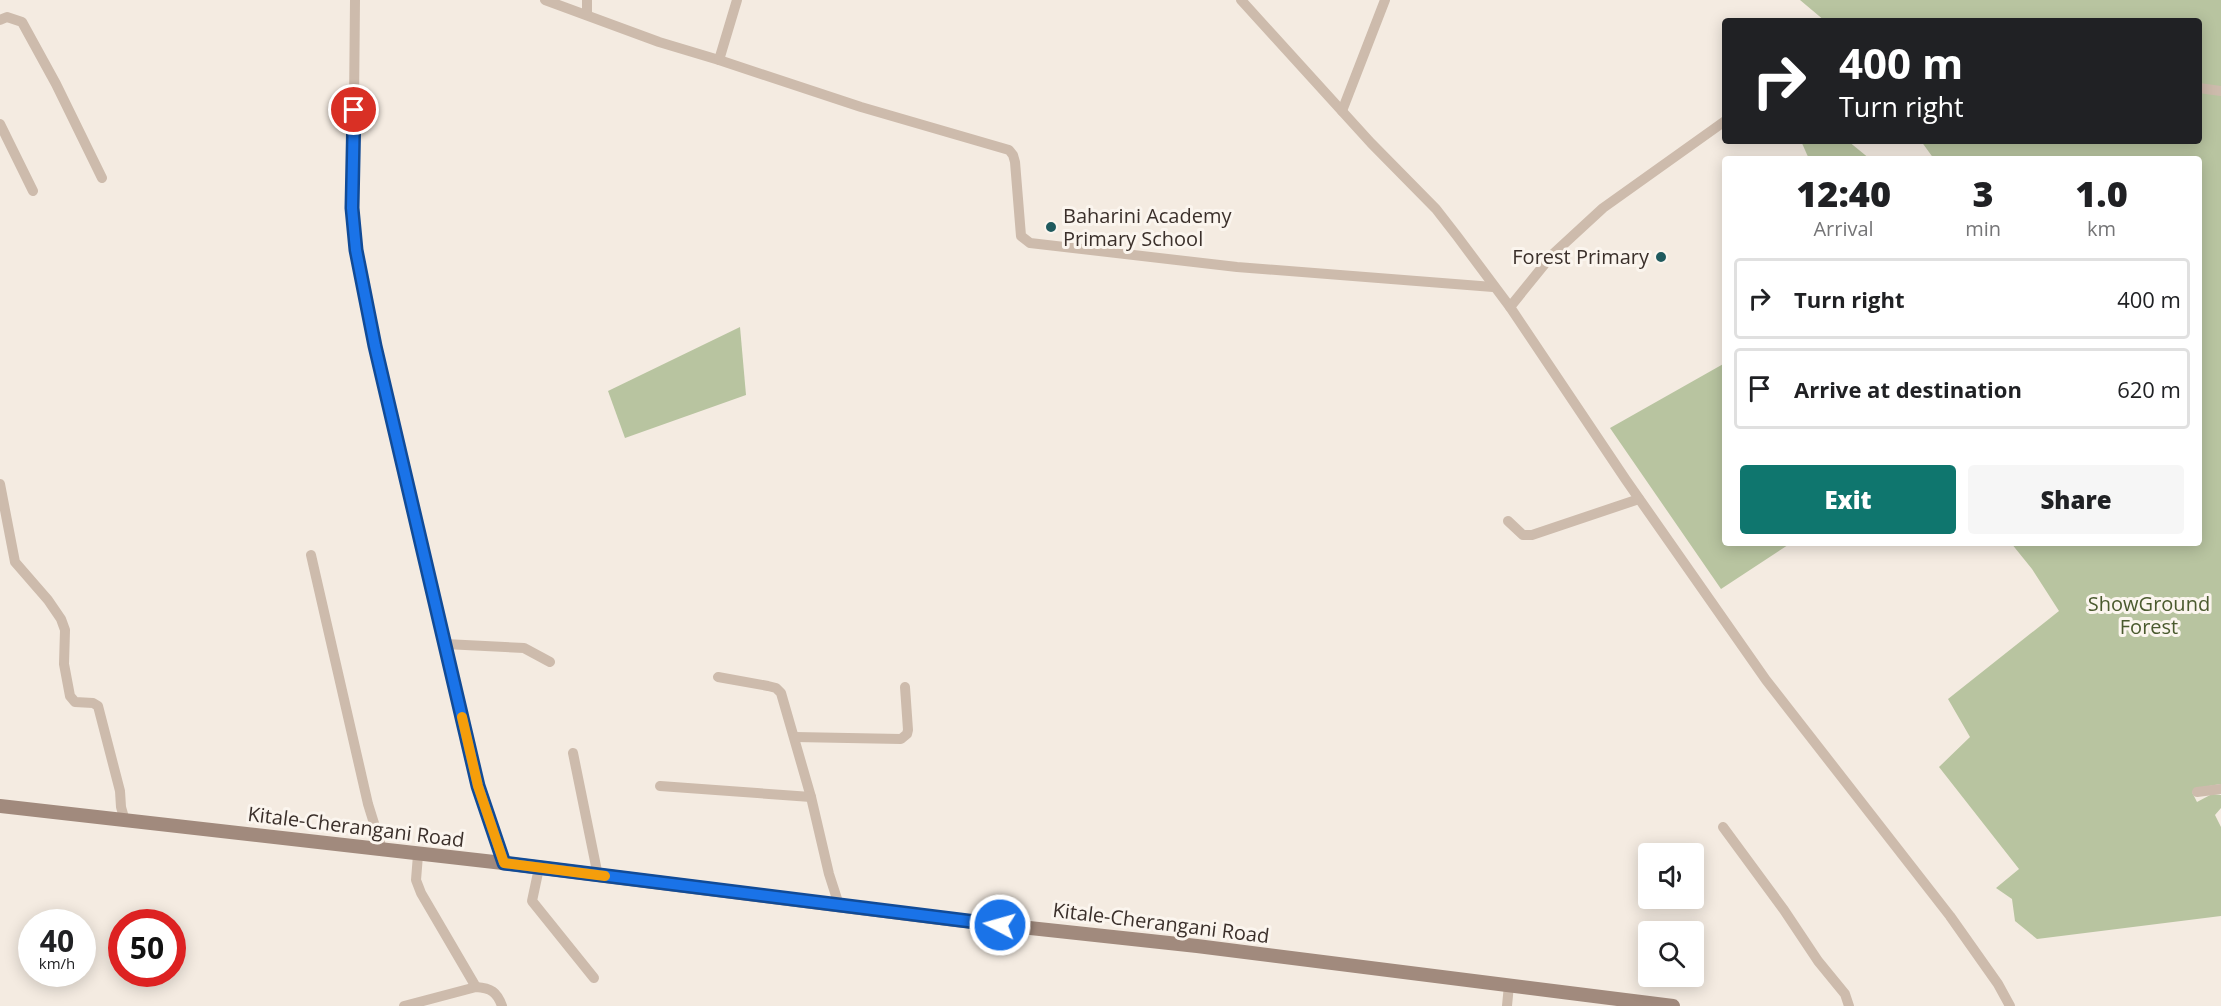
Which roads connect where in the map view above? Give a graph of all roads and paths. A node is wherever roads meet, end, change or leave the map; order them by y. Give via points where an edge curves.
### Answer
1 (355, 0) edge
2 (545, 0) edge
3 (587, 0) edge
4 (738, 0) edge
5 (1241, 0) edge
6 (1385, 0) edge
7 (587, 15) junction
8 (0, 20) edge
9 (720, 60) junction
10 (2202, 88) edge
11 (2221, 91) edge
12 (1342, 111) junction
13 (0, 123) edge
14 (1722, 123) edge
15 (102, 178) dead end
16 (33, 191) dead end
17 (1493, 287) junction
18 (1510, 306) junction
19 (0, 484) edge
20 (1639, 499) junction
21 (1508, 521) dead end
22 (311, 555) dead end
23 (445, 644) junction
24 (550, 662) dead end
25 (718, 678) dead end
26 (905, 687) dead end
27 (795, 737) junction
28 (573, 753) dead end
29 (660, 786) dead end
30 (2221, 789) edge
31 (2197, 792) dead end
32 (811, 797) junction
33 (0, 806) edge
34 (125, 821) junction
35 (1723, 827) dead end
36 (382, 849) junction
37 (418, 855) junction
38 (504, 863) junction
39 (539, 868) junction
40 (598, 876) junction
41 (839, 905) junction
42 (594, 978) dead end
43 (1509, 985) junction
44 (476, 987) junction
45 (1649, 1004) edge
46 (404, 1006) edge
47 (502, 1006) edge
48 (1507, 1006) edge
49 (1673, 1006) edge
50 (1850, 1006) edge
51 (2010, 1006) edge

1 - 23 street via 352,208 356,250
2 - 7 street
3 - 7 street
4 - 9 street
5 - 12 street
6 - 12 street
7 - 9 street
8 - 15 street via 7,17 22,22
9 - 17 street via 1009,150 1016,162 1021,236 1030,243 1237,267
10 - 11 street
12 - 17 street via 1436,209
13 - 16 street
14 - 18 street via 1603,208 1552,255
17 - 18 street
18 - 20 street
19 - 34 street via 15,562 48,600 65,630 64,664 70,696 75,702 98,706
20 - 21 street via 1532,535 1523,535
20 - 51 street via 1766,680 1950,916
22 - 36 street via 368,804
23 - 24 street via 524,648
23 - 38 street via 478,786
25 - 27 street via 779,690
26 - 27 street via 908,730 902,739
27 - 32 street
28 - 40 street
29 - 32 street
30 - 31 street
32 - 41 street
33 - 34 main road, Kitale-Cherangani Road
34 - 36 main road, Kitale-Cherangani Road
35 - 50 street
36 - 37 main road, Kitale-Cherangani Road
37 - 38 main road, Kitale-Cherangani Road
37 - 44 street via 416,880 421,893
38 - 39 main road, Kitale-Cherangani Road
39 - 40 main road, Kitale-Cherangani Road
39 - 42 street via 532,901
40 - 41 main road, Kitale-Cherangani Road
41 - 43 main road, Kitale-Cherangani Road
43 - 45 main road, Kitale-Cherangani Road
43 - 48 street
44 - 46 street
44 - 47 street via 494,991
45 - 49 main road, Kitale-Cherangani Road

